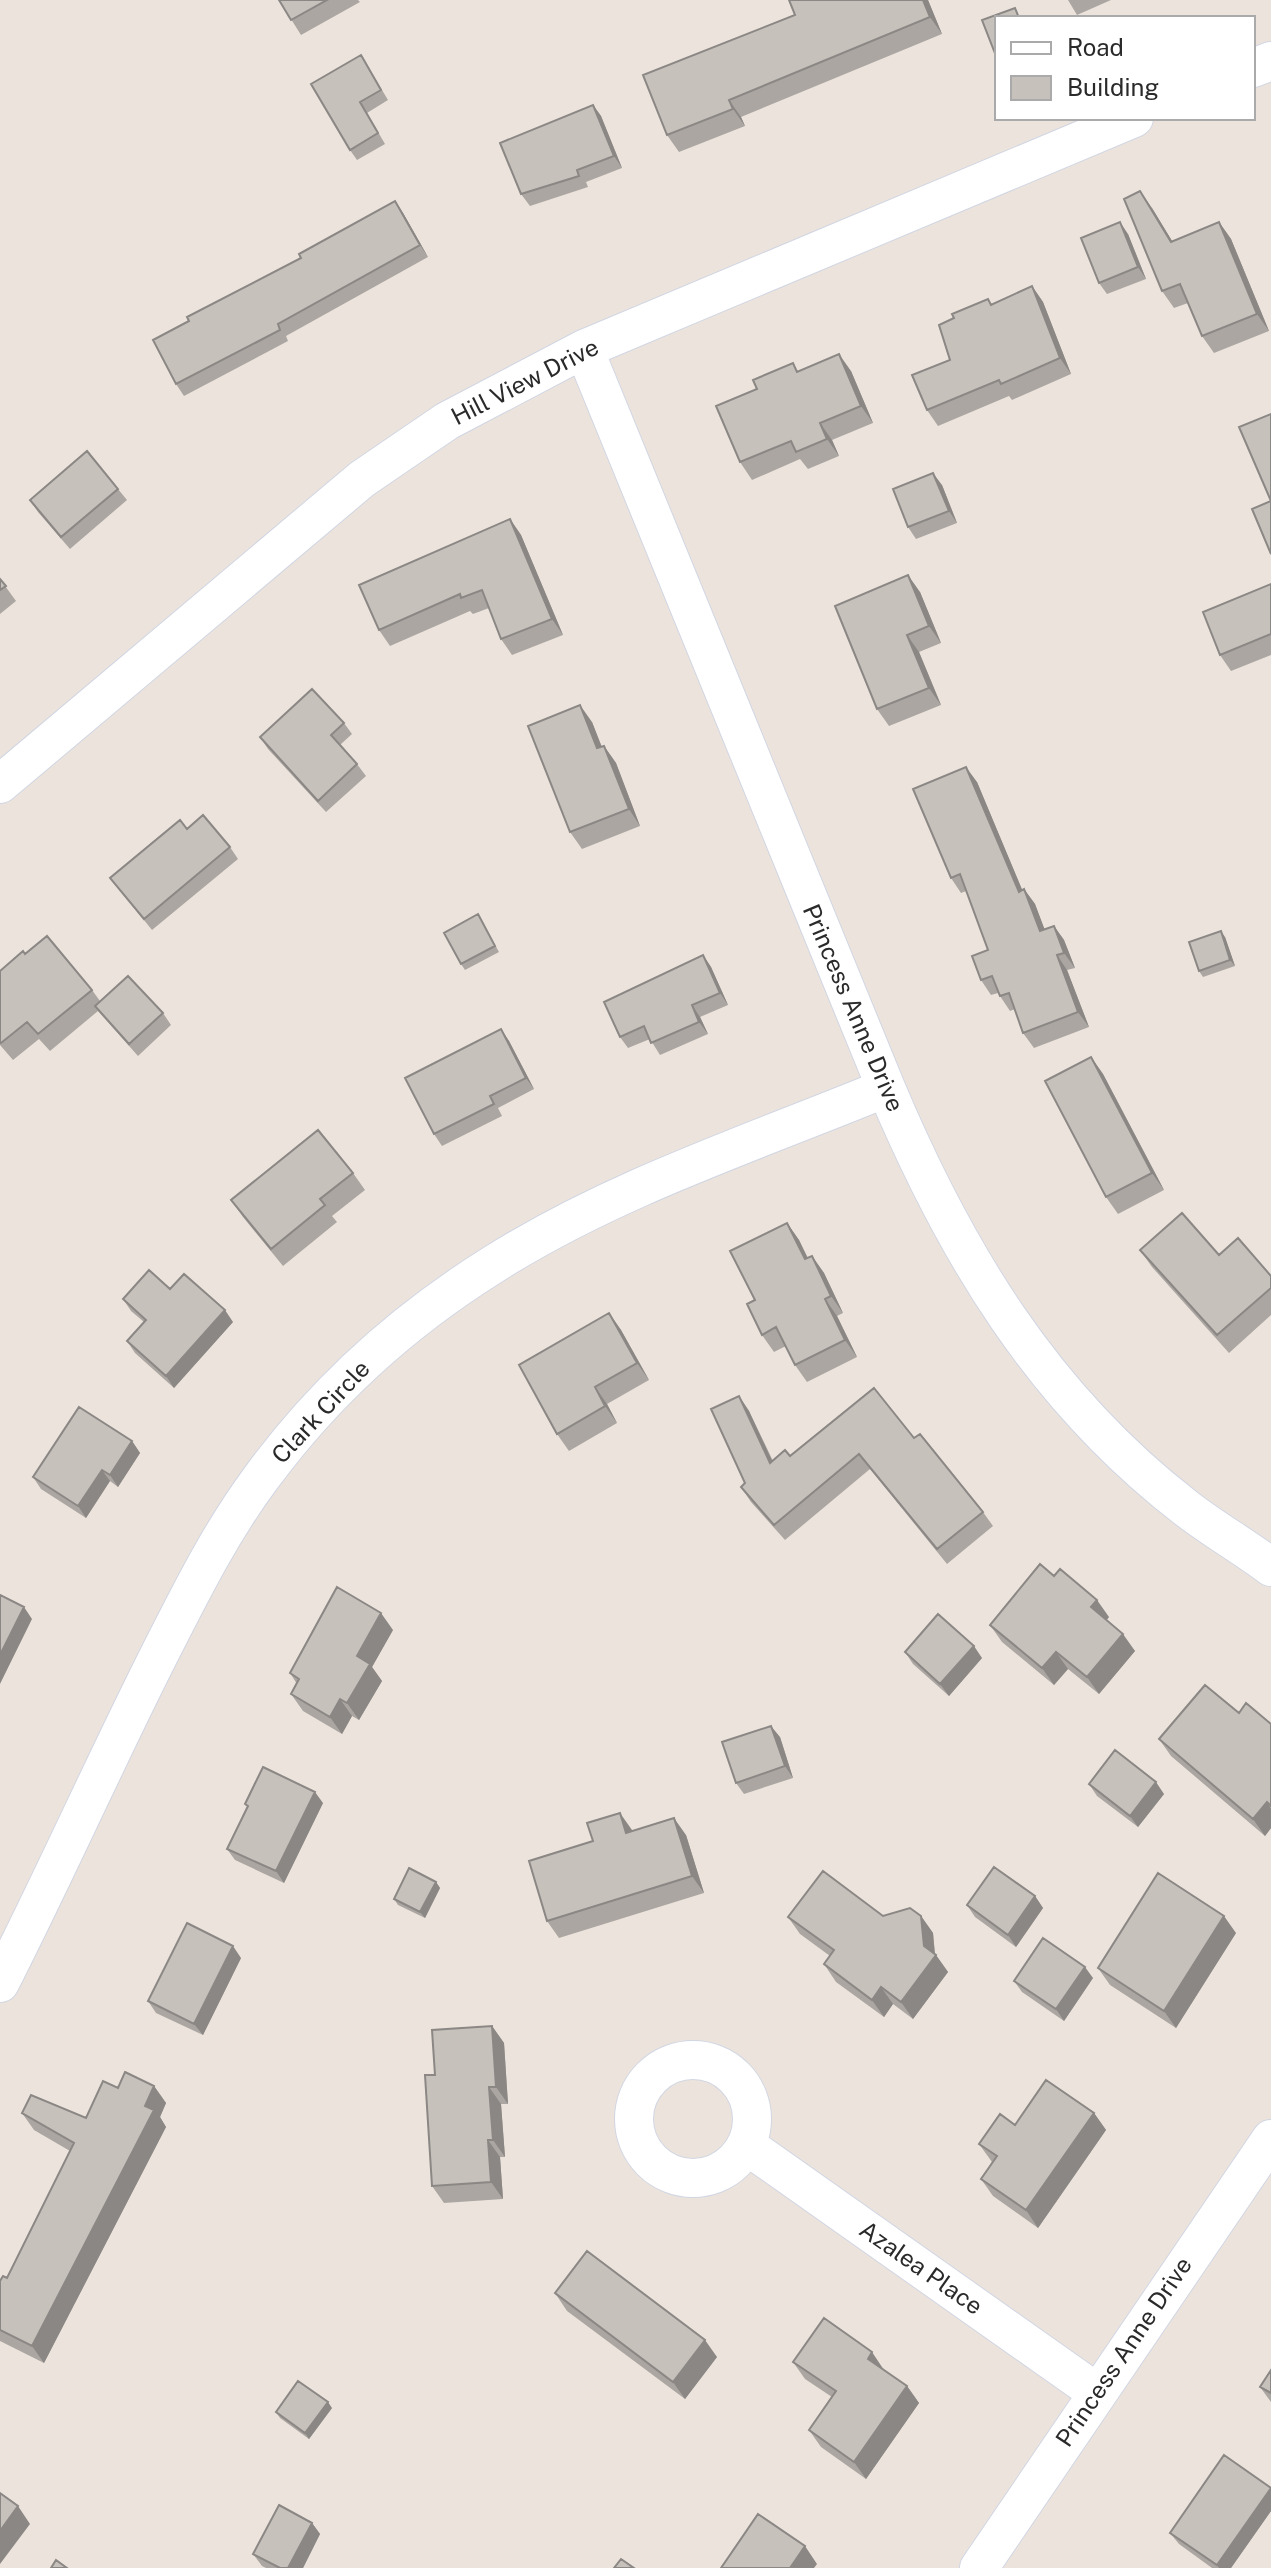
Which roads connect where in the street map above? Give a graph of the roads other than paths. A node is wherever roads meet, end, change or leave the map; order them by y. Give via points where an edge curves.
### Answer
1 (1129, 120) edge
2 (584, 349) junction
3 (0, 784) edge
4 (886, 1088) junction
5 (1271, 1567) edge
6 (0, 1983) edge
7 (1271, 2139) edge
8 (746, 2145) dead end
9 (1096, 2392) junction
10 (979, 2568) edge

1 - 2 street, Hill View Drive
2 - 3 street, Hill View Drive via 447,421 362,479
2 - 4 street, Princess Anne Drive
4 - 5 street, Princess Anne Drive via 955,1237 1051,1376 1186,1508
4 - 6 street, Clark Circle via 557,1228 418,1316 350,1375 260,1479 204,1566
7 - 9 street, Princess Anne Drive
8 - 9 street, Azalea Place
9 - 10 street, Princess Anne Drive

